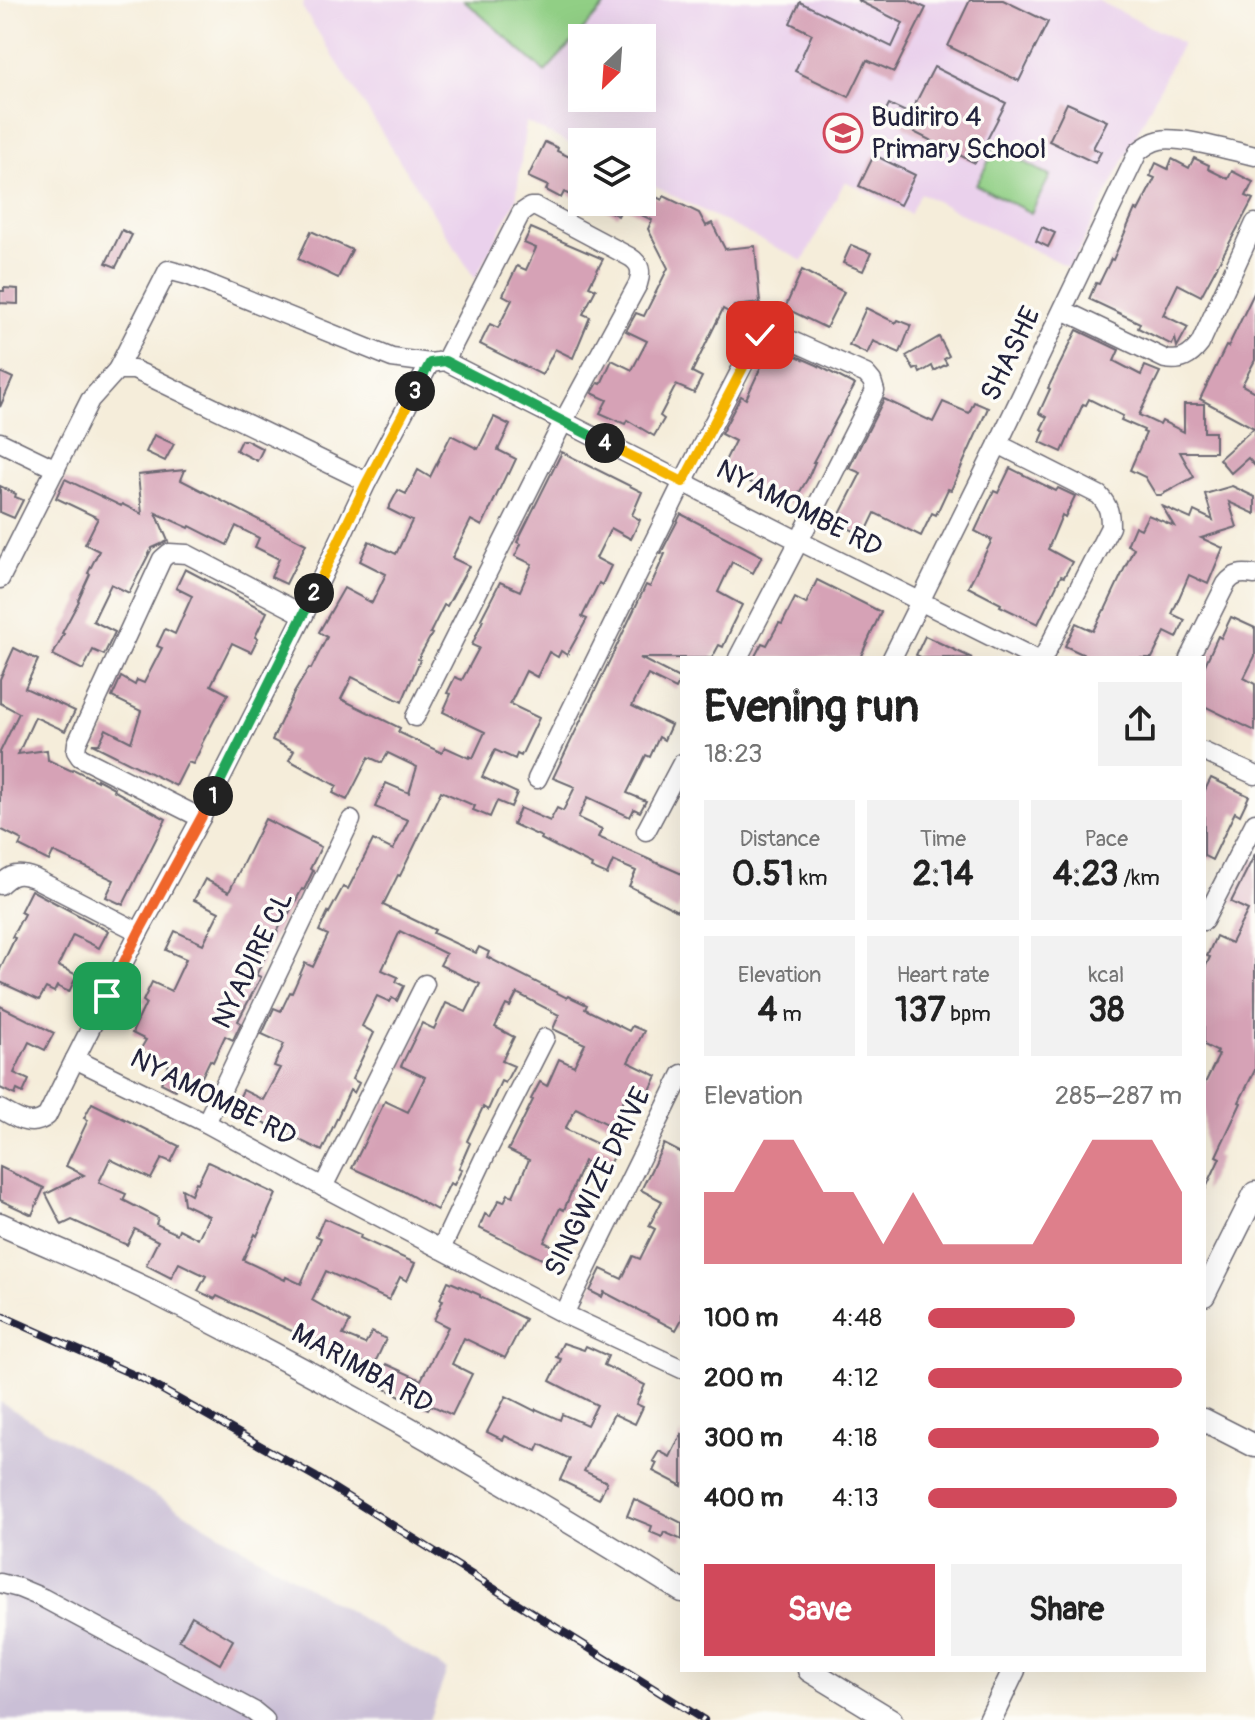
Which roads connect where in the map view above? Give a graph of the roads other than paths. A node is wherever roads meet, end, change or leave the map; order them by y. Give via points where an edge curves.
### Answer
1 (1255, 156) edge
2 (1255, 223) edge
3 (1063, 310) junction
4 (437, 362) junction
5 (117, 370) junction
6 (563, 422) junction
7 (0, 442) edge
8 (998, 444) junction
9 (56, 469) junction
10 (367, 482) junction
11 (683, 482) junction
12 (799, 541) junction
13 (1255, 575) edge
14 (0, 579) edge
15 (921, 601) junction
16 (304, 615) junction
17 (739, 656) edge
18 (893, 656) edge
19 (1030, 656) edge
20 (1044, 656) edge
21 (1190, 656) edge
22 (415, 717) dead end
23 (1206, 753) edge
24 (680, 767) edge
25 (1255, 775) edge
26 (537, 779) dead end
27 (201, 818) junction
28 (351, 820) dead end
29 (1255, 822) edge
30 (646, 831) dead end
31 (0, 885) edge
32 (1206, 917) edge
33 (139, 932) junction
34 (425, 984) dead end
35 (545, 1038) dead end
36 (75, 1059) junction
37 (680, 1078) edge
38 (0, 1109) edge
39 (206, 1123) junction
40 (323, 1187) junction
41 (1255, 1193) edge
42 (0, 1224) edge
43 (441, 1249) junction
44 (1206, 1291) edge
45 (564, 1314) junction
46 (680, 1368) edge
47 (1206, 1421) edge
48 (1255, 1446) edge
49 (0, 1583) edge
50 (680, 1590) edge
51 (812, 1672) edge
52 (1013, 1672) edge
53 (265, 1720) edge
54 (891, 1720) edge
55 (990, 1720) edge

1 - 3 street, SHASHE via 1174,139 1147,144 1138,152
2 - 3 street via 1200,344 1181,360 1165,359
3 - 8 street, SHASHE
4 - 5 street, NYAMOMBE RD via 392,358 168,270
4 - 6 street, NYAMOMBE RD
4 - 6 street via 521,213 536,207 640,267 638,284
4 - 10 street
5 - 9 street via 90,400
5 - 10 street via 148,376
6 - 11 street, NYAMOMBE RD
6 - 22 street
7 - 9 street
8 - 15 street, SHASHE
8 - 20 street via 1099,495 1110,513 1110,527
9 - 14 street
10 - 16 street
11 - 12 street, NYAMOMBE RD
11 - 12 street via 760,335 770,331 866,374 875,391
11 - 26 street
12 - 15 street, NYAMOMBE RD
12 - 17 street
13 - 21 street via 1231,577
15 - 18 street
15 - 19 street, NYAMOMBE RD
16 - 27 street
16 - 27 street via 187,554 169,553 162,559 76,751
23 - 25 street
24 - 30 street
27 - 33 street
28 - 39 street, NYADIRE CL
29 - 32 street
31 - 33 street via 21,873
33 - 36 street
34 - 40 street
35 - 43 street
36 - 38 street via 40,1122 30,1124
36 - 39 street, NYAMOMBE RD
37 - 45 street, SINGWIZE DRIVE
39 - 40 street, NYAMOMBE RD
40 - 43 street, NYAMOMBE RD
41 - 44 street
42 - 50 street, MARIMBA RD via 152,1292 316,1376
43 - 45 street, NYAMOMBE RD
45 - 46 street, NYAMOMBE RD
47 - 48 street
49 - 53 street via 43,1598
51 - 54 street
52 - 55 street

